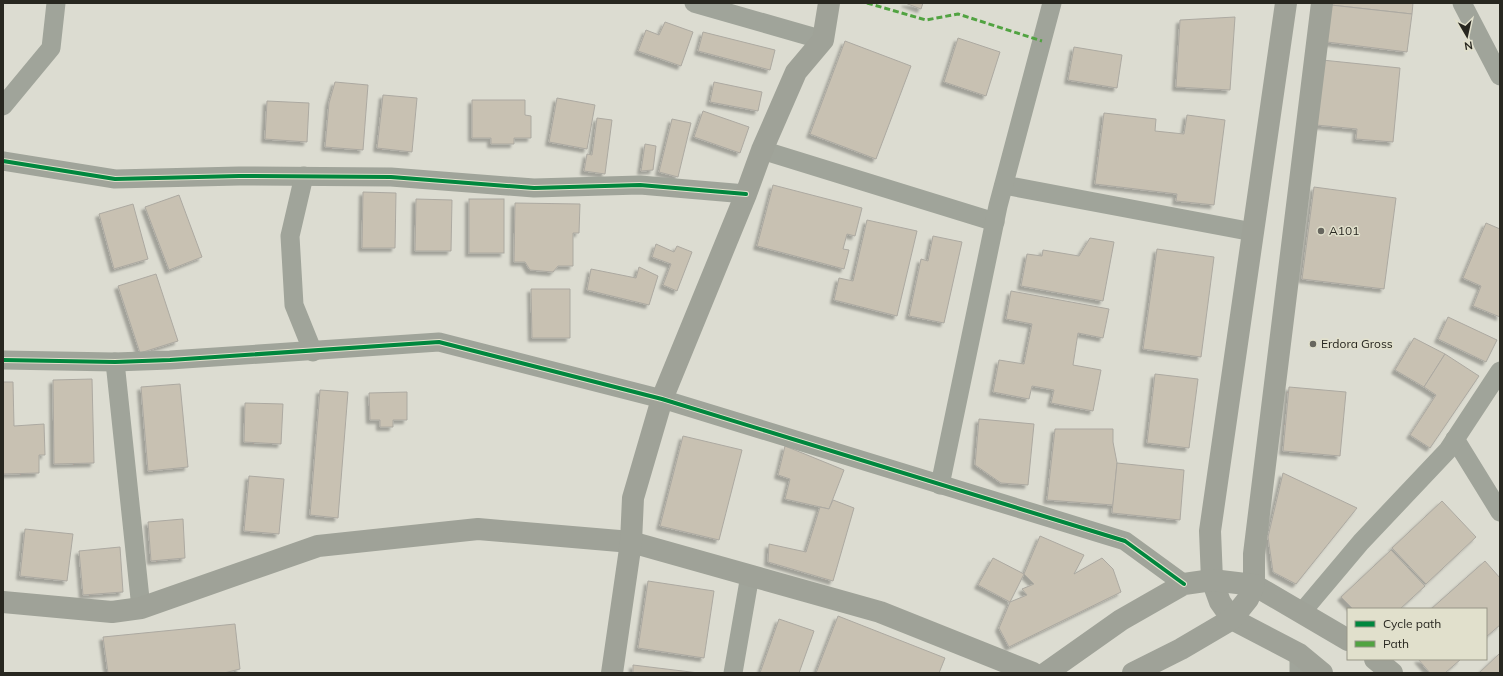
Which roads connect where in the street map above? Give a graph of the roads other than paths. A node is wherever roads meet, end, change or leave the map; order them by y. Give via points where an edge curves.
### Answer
1 (56, 3) edge
2 (694, 3) edge
3 (829, 3) edge
4 (1052, 3) edge
5 (1286, 3) edge
6 (1322, 3) edge
7 (1462, 3) edge
8 (823, 40) junction
9 (1500, 76) edge
10 (3, 106) edge
11 (762, 150) junction
12 (3, 161) edge
13 (304, 176) junction
14 (1004, 185) junction
15 (746, 194) junction
16 (995, 222) junction
17 (1253, 232) junction
18 (313, 352) junction
19 (3, 360) edge
20 (115, 362) junction
21 (1500, 371) edge
22 (662, 399) junction
23 (1455, 439) junction
24 (940, 485) junction
25 (1500, 512) edge
26 (631, 542) junction
27 (750, 575) junction
28 (1212, 580) junction
29 (1184, 584) junction
30 (1254, 585) junction
31 (3, 602) edge
32 (141, 608) junction
33 (1302, 612) junction
34 (1232, 619) junction
35 (1347, 639) edge
36 (1376, 660) edge
37 (1299, 663) edge
38 (612, 673) edge
39 (733, 673) edge
40 (1033, 673) edge
41 (1046, 673) edge
42 (1133, 673) edge
43 (1322, 673) edge
44 (1392, 673) edge

1 - 10 street via 51,48
2 - 8 street
3 - 8 main road
4 - 14 street
5 - 17 main road
6 - 30 main road via 1254,554
7 - 9 street
8 - 11 main road via 796,72
11 - 15 main road
11 - 16 street
12 - 13 street via 115,179
13 - 15 street via 391,177 534,188 640,185
13 - 18 street via 290,236 294,305
14 - 16 street
14 - 17 street
15 - 22 main road
16 - 24 street
17 - 28 main road via 1210,531
18 - 20 street
18 - 22 street via 439,342
19 - 20 street
20 - 32 street
21 - 23 street
22 - 24 street
22 - 26 main road via 633,498
23 - 25 street
23 - 33 street via 1448,450 1361,542
24 - 29 street via 1124,541
26 - 27 main road
26 - 32 main road via 478,529 318,546
26 - 38 main road
27 - 39 street
27 - 40 main road via 880,612
28 - 29 main road
28 - 30 main road
28 - 34 main road via 1220,602
29 - 41 main road via 1121,620
30 - 33 main road
30 - 34 main road via 1248,599
31 - 32 main road via 112,612
33 - 35 main road
34 - 37 main road
34 - 42 main road
36 - 44 main road
37 - 43 main road

